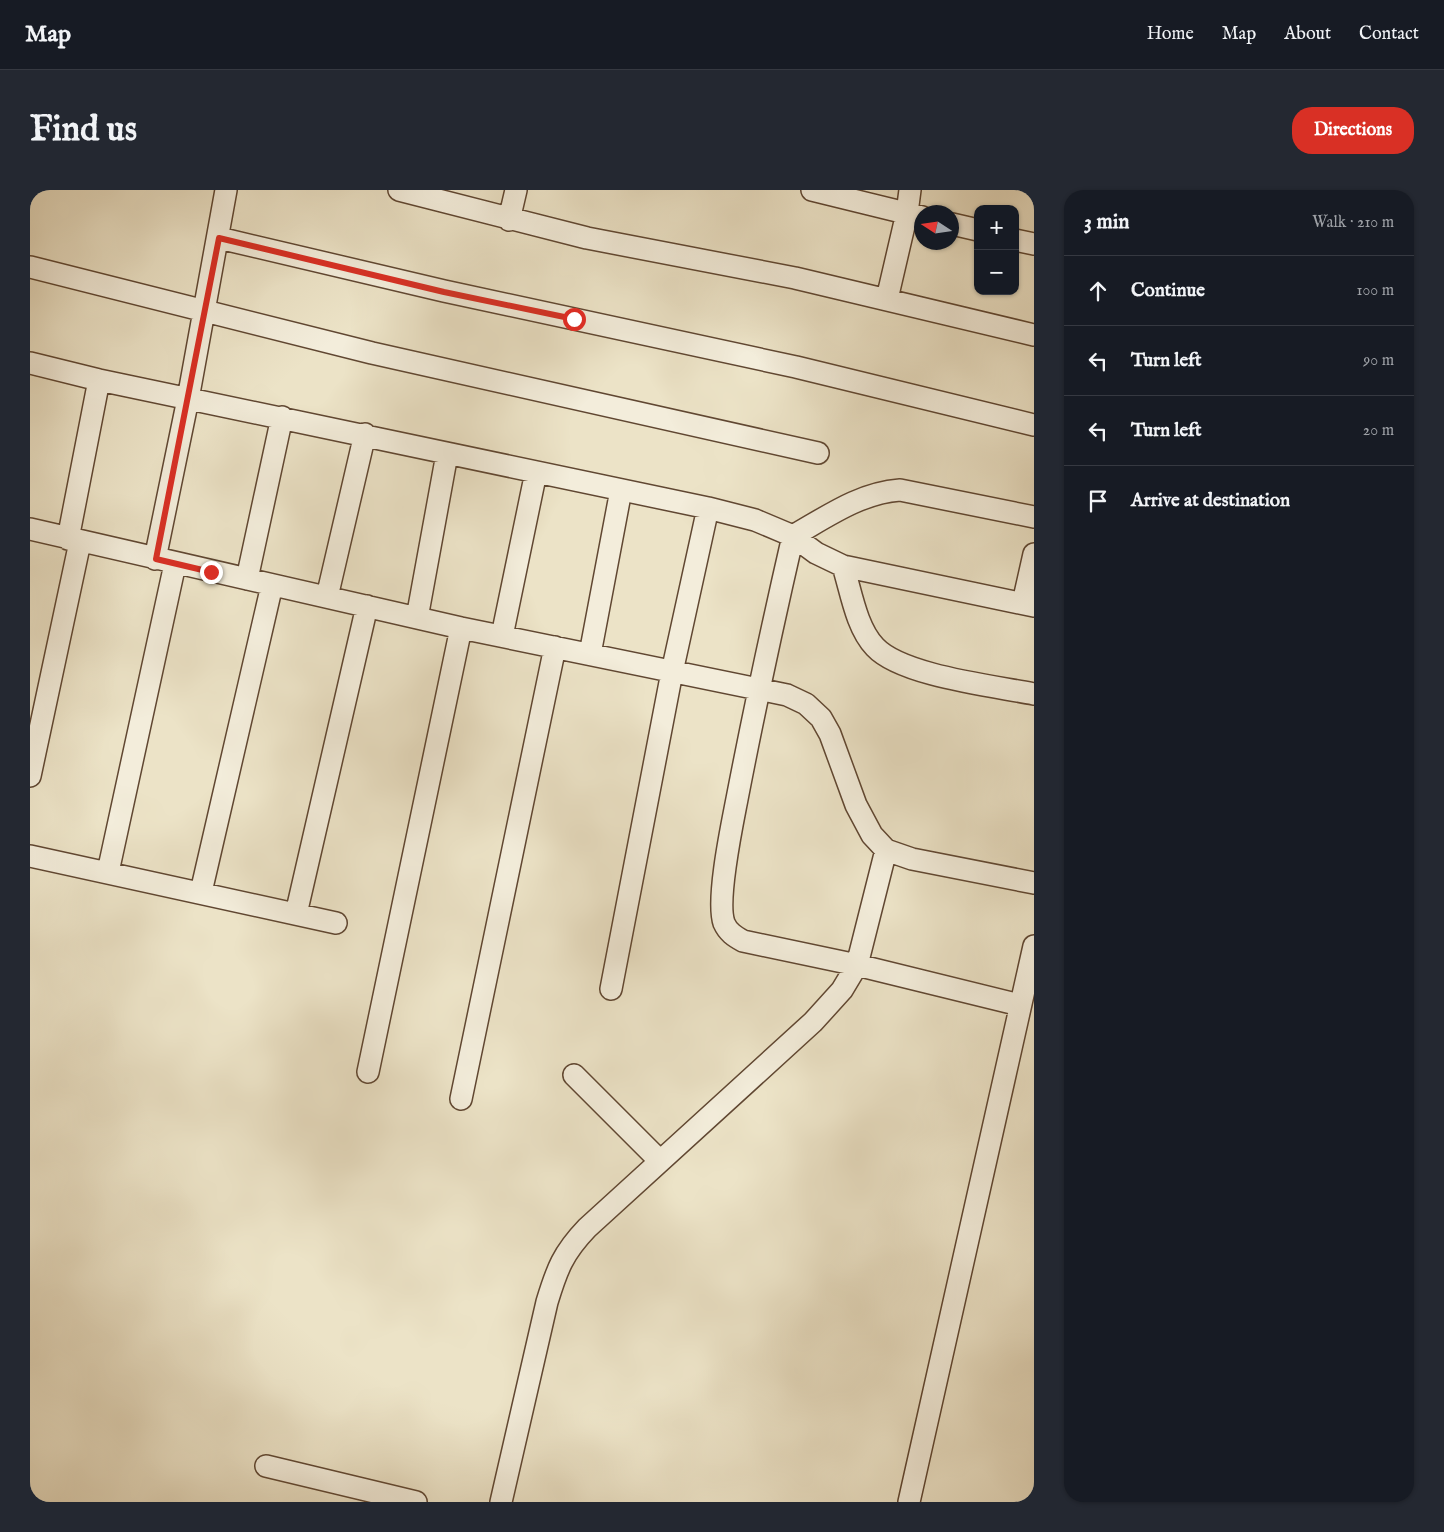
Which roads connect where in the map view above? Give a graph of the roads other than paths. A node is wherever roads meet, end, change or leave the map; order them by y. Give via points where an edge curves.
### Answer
1 (226, 190) edge
2 (399, 190) edge
3 (516, 190) edge
4 (812, 190) edge
5 (910, 190) edge
6 (914, 215) edge
7 (509, 220) junction
8 (959, 226) edge
9 (974, 229) edge
10 (219, 238) junction
11 (1019, 241) edge
12 (1034, 244) edge
13 (30, 267) edge
14 (887, 299) junction
15 (205, 311) junction
16 (1034, 335) edge
17 (30, 363) edge
18 (99, 380) junction
19 (188, 399) junction
20 (282, 417) junction
21 (1034, 426) edge
22 (365, 434) junction
23 (818, 453) dead end
24 (447, 454) junction
25 (536, 472) junction
26 (621, 490) junction
27 (708, 508) junction
28 (1034, 517) edge
29 (30, 529) edge
30 (793, 536) junction
31 (74, 540) junction
32 (1034, 554) edge
33 (165, 562) junction
34 (843, 566) junction
35 (247, 579) junction
36 (272, 585) junction
37 (327, 597) junction
38 (1028, 604) edge
39 (367, 606) junction
40 (417, 618) junction
41 (461, 628) junction
42 (502, 636) junction
43 (555, 647) junction
44 (590, 654) junction
45 (672, 672) junction
46 (758, 688) junction
47 (1034, 694) edge
48 (30, 776) edge
49 (886, 850) junction
50 (30, 856) edge
51 (108, 872) junction
52 (1034, 884) edge
53 (201, 892) junction
54 (296, 914) junction
55 (336, 923) dead end
56 (1034, 946) edge
57 (857, 964) junction
58 (611, 989) dead end
59 (1020, 1005) junction
60 (368, 1072) dead end
61 (574, 1075) dead end
62 (461, 1099) dead end
63 (660, 1161) junction
64 (266, 1466) dead end
65 (416, 1502) edge
66 (501, 1502) edge
67 (909, 1502) edge

1 - 10 street
2 - 7 street
3 - 7 street
4 - 6 street
5 - 6 street
6 - 14 street
7 - 14 street
8 - 9 street
10 - 15 street
10 - 21 street via 444,292 796,367
11 - 12 street
13 - 15 street
14 - 16 street
15 - 19 street
15 - 23 street via 372,353
17 - 18 street
18 - 19 street
18 - 31 street
19 - 20 street
19 - 33 street
20 - 22 street
20 - 35 street
22 - 24 street
22 - 37 street
24 - 25 street
24 - 40 street
25 - 26 street
25 - 42 street
26 - 27 street
26 - 44 street
27 - 30 street via 755,520
27 - 45 street
28 - 30 street via 900,490 861,498
29 - 31 street
30 - 34 street via 816,553
30 - 46 street
31 - 33 street
31 - 48 street
32 - 38 street
33 - 35 street
33 - 51 street
34 - 38 street
34 - 47 street via 863,628 875,647 898,663 951,678
35 - 36 street
36 - 37 street
36 - 53 street
37 - 39 street
39 - 40 street
39 - 54 street
40 - 41 street
41 - 42 street
41 - 60 street
42 - 43 street
43 - 44 street
43 - 62 street
44 - 45 street
45 - 46 street
45 - 58 street
46 - 49 street via 799,701 821,718 856,806 872,835
46 - 57 street via 728,843 722,904 724,922 731,934 743,941
49 - 52 street via 912,859
49 - 57 street
50 - 51 street
51 - 53 street
53 - 54 street
54 - 55 street
56 - 59 street
57 - 59 street
57 - 63 street via 842,990 812,1022
59 - 67 street
61 - 63 street
63 - 66 street via 576,1240 557,1270
64 - 65 street

